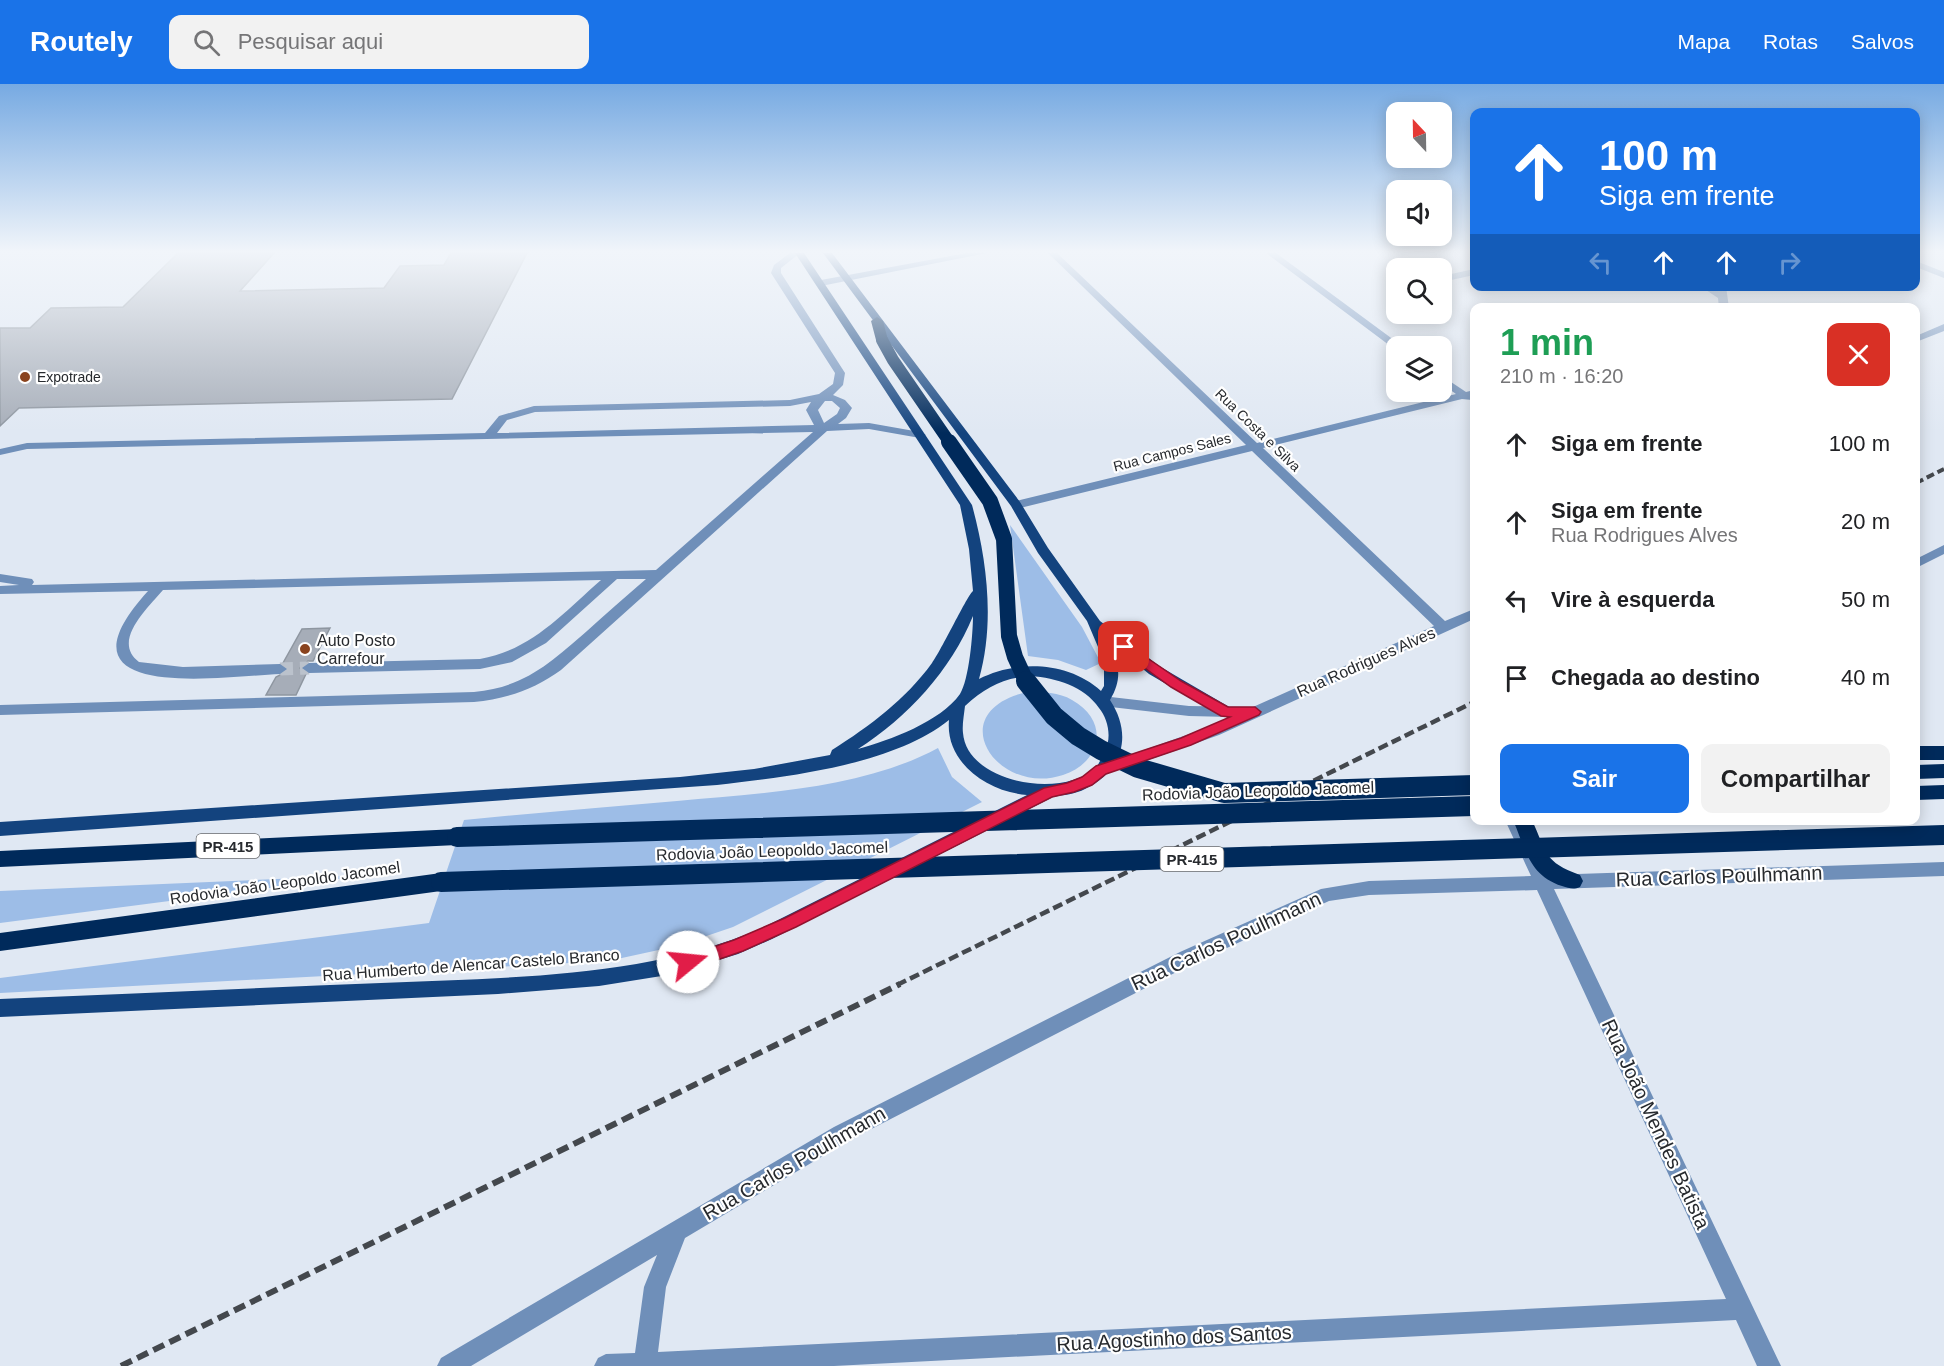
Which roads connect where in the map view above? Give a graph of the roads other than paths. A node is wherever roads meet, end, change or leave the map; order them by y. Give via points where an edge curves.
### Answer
1 (801, 313) edge
2 (840, 313) edge
3 (872, 313) edge
4 (1114, 313) edge
5 (1352, 313) edge
6 (878, 321) junction
7 (1944, 327) edge
8 (1920, 337) edge
9 (1386, 338) edge
10 (1452, 385) edge
11 (1470, 396) edge
12 (1470, 397) edge
13 (819, 398) junction
14 (823, 429) junction
15 (920, 435) junction
16 (489, 436) junction
17 (1254, 447) junction
18 (0, 452) edge
19 (1016, 505) junction
20 (1944, 549) edge
21 (1920, 562) edge
22 (657, 574) junction
23 (614, 575) junction
24 (0, 578) edge
25 (159, 586) junction
26 (62, 588) junction
27 (978, 589) junction
28 (0, 590) edge
29 (1470, 616) edge
30 (1093, 620) junction
31 (1444, 628) junction
32 (309, 668) tunnel mouth
33 (280, 669) tunnel mouth
34 (963, 699) junction
35 (1102, 701) junction
36 (0, 710) edge
37 (1256, 711) junction
38 (1226, 712) junction
39 (1920, 753) edge
40 (1944, 753) edge
41 (818, 764) junction
42 (1101, 770) junction
43 (1944, 771) edge
44 (1920, 772) edge
45 (1470, 785) edge
46 (1049, 792) junction
47 (1944, 792) edge
48 (1920, 793) edge
49 (1470, 806) edge
50 (1515, 825) edge
51 (1524, 825) edge
52 (0, 829) edge
53 (1944, 835) edge
54 (0, 859) edge
55 (1944, 869) edge
56 (1573, 881) junction
57 (1543, 882) junction
58 (0, 942) edge
59 (0, 1008) edge
60 (677, 1231) junction
61 (1742, 1310) junction
62 (645, 1365) edge
63 (449, 1366) edge
64 (606, 1366) edge
65 (1768, 1366) edge

1 - 13 street via 840,373 837,387
2 - 15 main road
3 - 6 main road
4 - 17 street, Rua Costa e Silva
5 - 9 street
6 - 19 main road
6 - 45 highway, bridge via 892,360 990,501 1004,539 1010,636 1024,679 1054,716 1078,735 1138,768 1224,793
7 - 8 street
10 - 11 street
12 - 17 street, Rua Campos Sales
13 - 14 street via 812,413
13 - 14 street via 836,398 846,408 842,416
13 - 16 street via 790,403 534,409 503,418
14 - 15 street via 880,426
14 - 16 street
14 - 22 street
15 - 27 main road via 966,505 976,545
16 - 18 street via 35,446
17 - 19 street, Rua Campos Sales
17 - 31 street, Rua Costa e Silva
19 - 30 main road
20 - 21 street
22 - 23 street
22 - 36 street via 550,671 502,694
23 - 25 street
23 - 32 street via 532,646 496,662
24 - 26 street
25 - 26 street
25 - 33 street via 136,615 122,642 124,655 132,666 153,672
26 - 28 street
27 - 34 main road via 981,629 977,663
27 - 41 main road via 948,654 907,704 865,737
29 - 31 street, Rua Rodrigues Alves
30 - 35 main road via 1111,661 1111,686
30 - 38 main road via 1154,670
31 - 37 street, Rua Rodrigues Alves
34 - 35 main road via 979,684 1031,671 1081,682
34 - 41 main road via 924,730 905,739
34 - 46 main road via 953,721 956,741 982,774 1024,791
35 - 38 street
35 - 42 main road via 1112,714 1116,743
37 - 38 street
37 - 42 street, Rua Rodrigues Alves via 1186,741
39 - 40 highway
41 - 52 main road via 676,782
42 - 46 main road via 1087,781
43 - 44 highway
46 - 59 main road, Rua Humberto de Alencar Castelo Branco via 766,934 674,966 599,978 498,986
47 - 48 highway
49 - 54 highway, Rodovia João Leopoldo Jacomel / PR-415, bridge via 457,837
50 - 57 street, Rua João Mendes Batista
51 - 56 highway via 1544,866 1554,875
53 - 58 highway, Rodovia João Leopoldo Jacomel / PR-415, bridge via 441,882
55 - 56 street, Rua Carlos Poulhmann
56 - 57 street, Rua Carlos Poulhmann
57 - 60 street, Rua Carlos Poulhmann via 1370,888 1327,894 1186,958 883,1112
57 - 61 street, Rua João Mendes Batista
60 - 62 street via 655,1287
60 - 63 street, Rua Carlos Poulhmann
61 - 62 street, Rua Agostinho dos Santos
61 - 65 street, Rua João Mendes Batista
62 - 64 street, Rua Agostinho dos Santos

